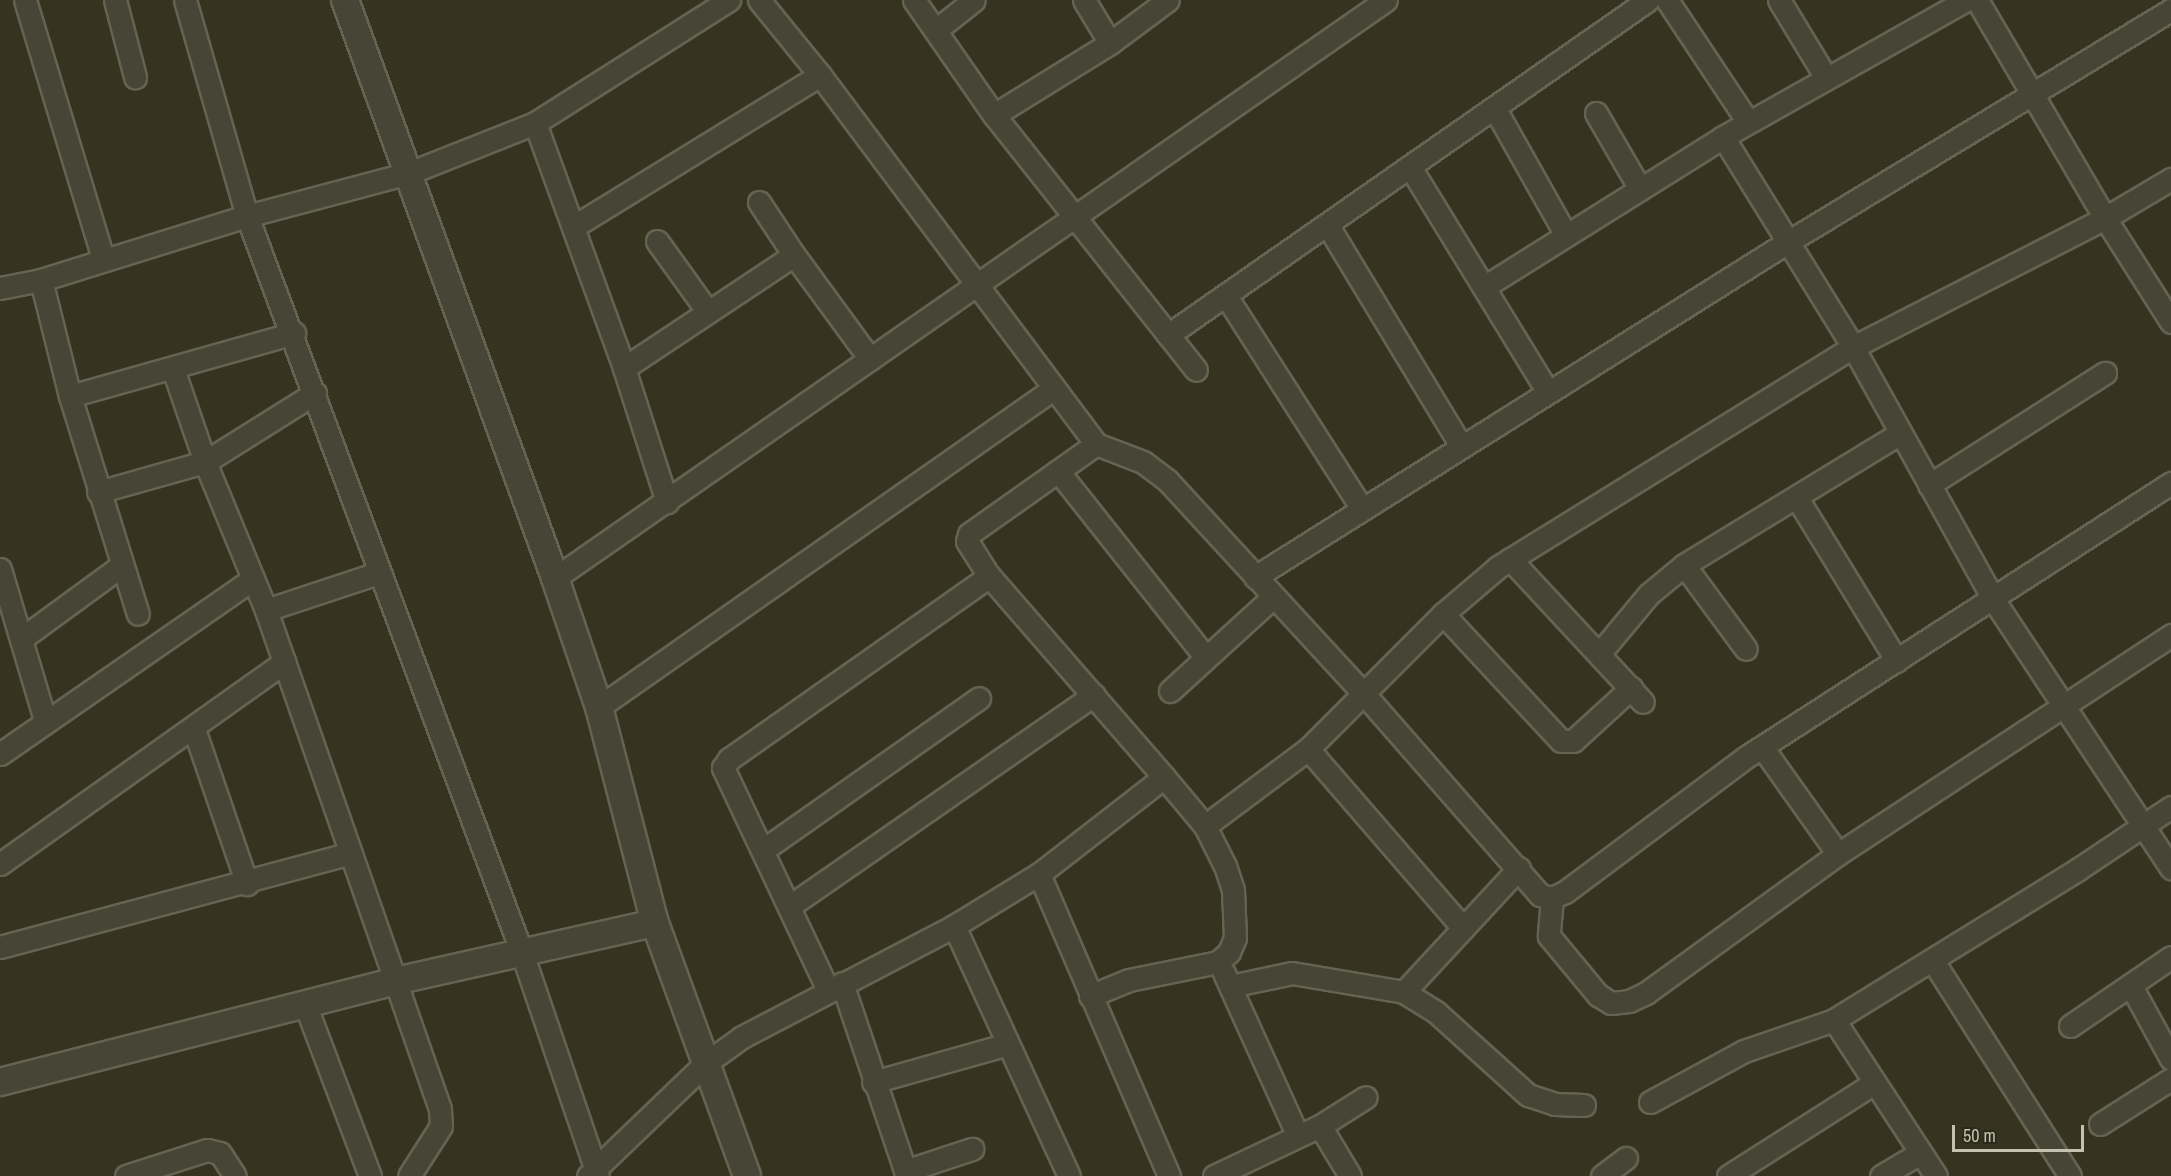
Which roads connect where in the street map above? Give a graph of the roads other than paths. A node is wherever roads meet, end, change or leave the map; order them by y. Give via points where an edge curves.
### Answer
1 (25, 0) edge
2 (115, 0) edge
3 (185, 0) edge
4 (345, 0) edge
5 (729, 0) edge
6 (759, 0) edge
7 (914, 0) edge
8 (974, 0) edge
9 (1084, 0) edge
10 (1168, 0) edge
11 (1386, 0) edge
12 (1667, 0) edge
13 (1779, 0) edge
14 (1966, 0) edge
15 (1977, 0) edge
16 (1639, 3) edge
17 (2171, 10) edge
18 (936, 30) junction
19 (1110, 43) junction
20 (820, 75) junction
21 (1825, 76) junction
22 (135, 77) dead end
23 (2034, 94) junction
24 (1495, 109) junction
25 (1596, 113) dead end
26 (994, 115) junction
27 (1748, 122) junction
28 (535, 123) junction
29 (1723, 137) junction
30 (1410, 166) junction
31 (409, 173) junction
32 (2171, 180) edge
33 (1640, 189) junction
34 (759, 202) dead end
35 (1074, 214) junction
36 (247, 216) junction
37 (2104, 218) junction
38 (1328, 226) junction
39 (573, 227) junction
40 (1566, 236) junction
41 (657, 241) dead end
42 (1786, 243) junction
43 (794, 255) junction
44 (103, 259) junction
45 (41, 280) junction
46 (973, 285) junction
47 (1484, 287) junction
48 (0, 288) edge
49 (1226, 296) junction
50 (708, 312) junction
51 (2171, 322) edge
52 (294, 333) junction
53 (1168, 335) junction
54 (1852, 348) junction
55 (870, 359) junction
56 (624, 368) junction
57 (173, 369) junction
58 (1196, 370) dead end
59 (2105, 373) dead end
60 (1053, 388) junction
61 (1547, 392) junction
62 (315, 393) junction
63 (70, 396) junction
64 (1900, 433) junction
65 (1096, 444) junction
66 (1461, 446) junction
67 (205, 462) junction
68 (1058, 471) junction
69 (2171, 483) edge
70 (1929, 485) junction
71 (98, 492) junction
72 (1797, 498) junction
73 (667, 502) junction
74 (1362, 509) junction
75 (1510, 559) junction
76 (122, 565) junction
77 (1684, 565) junction
78 (0, 569) edge
79 (378, 573) junction
80 (989, 576) junction
81 (1256, 577) junction
82 (555, 578) junction
83 (253, 579) junction
84 (1273, 597) junction
85 (1993, 599) junction
86 (266, 610) junction
87 (138, 614) dead end
88 (1443, 614) junction
89 (2171, 635) edge
90 (21, 639) junction
91 (1746, 649) dead end
92 (1599, 654) junction
93 (1206, 658) junction
94 (1897, 661) junction
95 (284, 662) junction
96 (1170, 691) dead end
97 (1364, 694) junction
98 (1094, 695) junction
99 (979, 698) dead end
100 (599, 707) junction
101 (2065, 707) junction
102 (45, 720) junction
103 (194, 729) junction
104 (1762, 747) junction
105 (1308, 749) junction
106 (0, 754) edge
107 (1164, 777) junction
108 (2171, 807) edge
109 (2143, 825) junction
110 (1205, 826) junction
111 (763, 850) junction
112 (351, 853) junction
113 (1838, 854) junction
114 (0, 864) edge
115 (1519, 868) junction
116 (2171, 868) edge
117 (1039, 874) junction
118 (247, 884) junction
119 (1552, 898) junction
120 (790, 906) junction
121 (655, 923) junction
122 (954, 926) junction
123 (1463, 928) junction
124 (0, 947) edge
125 (522, 953) junction
126 (2171, 957) edge
127 (1933, 961) junction
128 (1218, 962) junction
129 (394, 981) junction
130 (1230, 986) junction
131 (2131, 986) junction
132 (835, 987) junction
133 (1404, 992) junction
134 (1089, 996) junction
135 (305, 1004) junction
136 (1834, 1020) junction
137 (2070, 1026) dead end
138 (1008, 1044) junction
139 (2171, 1059) edge
140 (706, 1063) junction
141 (2171, 1079) edge
142 (0, 1082) edge
143 (873, 1082) junction
144 (1874, 1083) junction
145 (1366, 1097) dead end
146 (1650, 1102) dead end
147 (1584, 1105) dead end
148 (2100, 1124) dead end
149 (1320, 1126) junction
150 (1298, 1136) junction
151 (972, 1149) dead end
152 (1920, 1153) junction
153 (1626, 1158) dead end
154 (594, 1174) edge
155 (906, 1174) edge
156 (126, 1176) edge
157 (235, 1176) edge
158 (370, 1176) edge
159 (409, 1176) edge
160 (747, 1176) edge
161 (1069, 1176) edge
162 (1169, 1176) edge
163 (1214, 1176) edge
164 (1350, 1176) edge
165 (1602, 1176) edge
166 (1728, 1176) edge
167 (1881, 1176) edge
168 (1936, 1176) edge
169 (2070, 1176) edge

1 - 44 street
2 - 22 street
3 - 36 street
4 - 31 street
5 - 28 street
6 - 20 street
7 - 18 street
8 - 18 street
9 - 19 street
10 - 19 street
11 - 35 street
12 - 27 street
13 - 21 street
14 - 21 street
15 - 23 street
16 - 24 street
17 - 23 street
18 - 26 street
19 - 26 street
20 - 39 street
20 - 46 street
21 - 27 street
23 - 37 street
23 - 42 street
24 - 30 street
24 - 40 street
25 - 33 street
26 - 35 street
27 - 29 street
28 - 31 street
28 - 39 street
29 - 33 street
29 - 42 street
30 - 38 street
30 - 47 street
31 - 36 street
31 - 82 street
32 - 37 street
33 - 40 street
34 - 43 street
35 - 46 street
35 - 53 street
36 - 44 street
36 - 52 street
37 - 51 street
37 - 54 street
38 - 49 street
38 - 66 street
39 - 56 street
40 - 47 street
41 - 50 street
42 - 54 street
42 - 61 street
43 - 50 street
43 - 55 street
44 - 45 street
45 - 48 street
45 - 63 street
46 - 55 street
46 - 60 street
47 - 61 street
49 - 53 street
49 - 74 street
50 - 56 street
52 - 57 street
52 - 62 street
53 - 58 street
54 - 64 street
54 - 75 street
55 - 73 street
56 - 73 street
57 - 63 street
57 - 67 street
59 - 70 street
60 - 65 street
60 - 100 street
61 - 66 street
62 - 67 street
62 - 79 street
63 - 71 street
64 - 70 street
64 - 72 street
65 - 68 street
65 - 81 street via 1155,470
66 - 74 street
67 - 71 street
67 - 83 street
68 - 80 street via 969,534 969,550
68 - 93 street
69 - 85 street
70 - 85 street
71 - 76 street
72 - 77 street
72 - 94 street
73 - 82 street
74 - 81 street
75 - 88 street
75 - 92 street
76 - 87 street
76 - 90 street
77 - 91 street
77 - 92 street via 1649,594
78 - 90 street
79 - 86 street
79 - 125 street
80 - 98 street
80 - 111 street via 729,759 723,768 725,778
81 - 84 street
82 - 100 street
83 - 86 street
83 - 102 street
84 - 93 street
84 - 97 street
85 - 94 street
85 - 101 street
86 - 95 street
88 - 92 street via 1561,741 1573,741 1637,695
88 - 97 street
89 - 101 street
90 - 102 street
93 - 96 street
94 - 104 street
95 - 103 street
95 - 112 street
97 - 105 street
97 - 115 street
98 - 107 street
98 - 120 street
99 - 111 street
100 - 121 street
101 - 109 street
101 - 113 street
102 - 106 street
103 - 114 street
103 - 118 street
104 - 113 street
104 - 119 street
105 - 110 street
105 - 123 street
107 - 110 street
107 - 117 street
108 - 109 street
109 - 116 street
109 - 127 street
110 - 128 street via 1225,866 1235,907 1235,938 1229,952
111 - 120 street
112 - 118 street
112 - 129 street
113 - 119 street via 1646,993 1620,1003 1598,995 1549,936
115 - 119 street via 1540,895
115 - 123 street
117 - 122 street
117 - 134 street
118 - 124 street
120 - 132 street
121 - 125 street
121 - 140 street
122 - 132 street
122 - 138 street
123 - 133 street
125 - 129 street
125 - 154 street
126 - 131 street
127 - 136 street
127 - 169 street
128 - 130 street
128 - 134 street via 1129,980
129 - 135 street
129 - 159 street via 440,1109 441,1126
130 - 133 street via 1292,973
130 - 150 street
131 - 137 street
131 - 139 street
132 - 140 street via 773,1018
132 - 143 street
133 - 147 street via 1436,1012 1528,1095 1555,1104
134 - 162 street
135 - 142 street
135 - 158 street
136 - 144 street
136 - 146 street via 1744,1051
138 - 143 street
138 - 161 street
140 - 154 street
140 - 160 street
141 - 148 street
143 - 155 street
144 - 152 street
144 - 166 street
145 - 149 street
149 - 150 street
149 - 164 street
150 - 163 street
151 - 155 street
152 - 167 street
152 - 168 street
153 - 165 street
156 - 157 street via 207,1150 220,1153

